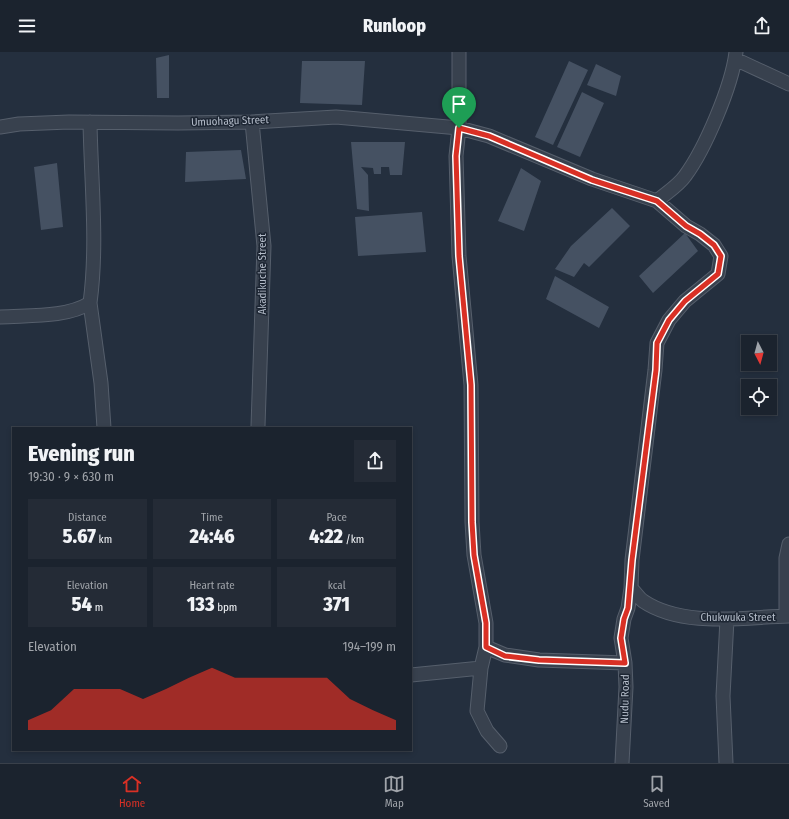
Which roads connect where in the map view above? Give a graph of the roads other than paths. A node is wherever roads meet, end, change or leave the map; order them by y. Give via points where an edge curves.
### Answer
1 (459, 52) edge
2 (736, 56) edge
3 (789, 84) edge
4 (90, 122) junction
5 (252, 122) junction
6 (0, 127) edge
7 (459, 128) junction
8 (657, 201) junction
9 (90, 303) junction
10 (0, 318) edge
11 (258, 426) dead end
12 (104, 427) edge
13 (789, 544) edge
14 (631, 588) junction
15 (787, 616) edge
16 (727, 619) junction
17 (486, 647) junction
18 (625, 663) junction
19 (481, 668) junction
20 (412, 675) edge
21 (500, 746) dead end
22 (622, 763) edge
23 (726, 763) edge

1 - 7 street
2 - 3 street
2 - 8 street via 721,103 701,151 684,178
4 - 5 street, Umuohagu Street
4 - 6 street, Umuohagu Street
4 - 9 street via 93,250
5 - 7 street, Umuohagu Street via 336,117
5 - 11 street, Akadikuche Street via 264,246
7 - 8 street, Umuohagu Street via 489,136 592,180
7 - 17 street via 456,156 459,256 471,385 472,522 474,555 486,623
8 - 14 street, Nudu Road via 686,226 714,245 721,256 718,274 685,301 669,320 657,343
9 - 10 street via 64,313
9 - 12 street
13 - 15 street via 786,558
14 - 16 street, Chukwuka Street via 642,601 669,613
14 - 18 street, Nudu Road via 621,638
15 - 16 street, Chukwuka Street
16 - 23 street via 723,696
17 - 18 street via 505,656 539,660
17 - 19 street
18 - 22 street, Nudu Road via 626,711
19 - 20 street
19 - 21 street via 477,711 481,722

